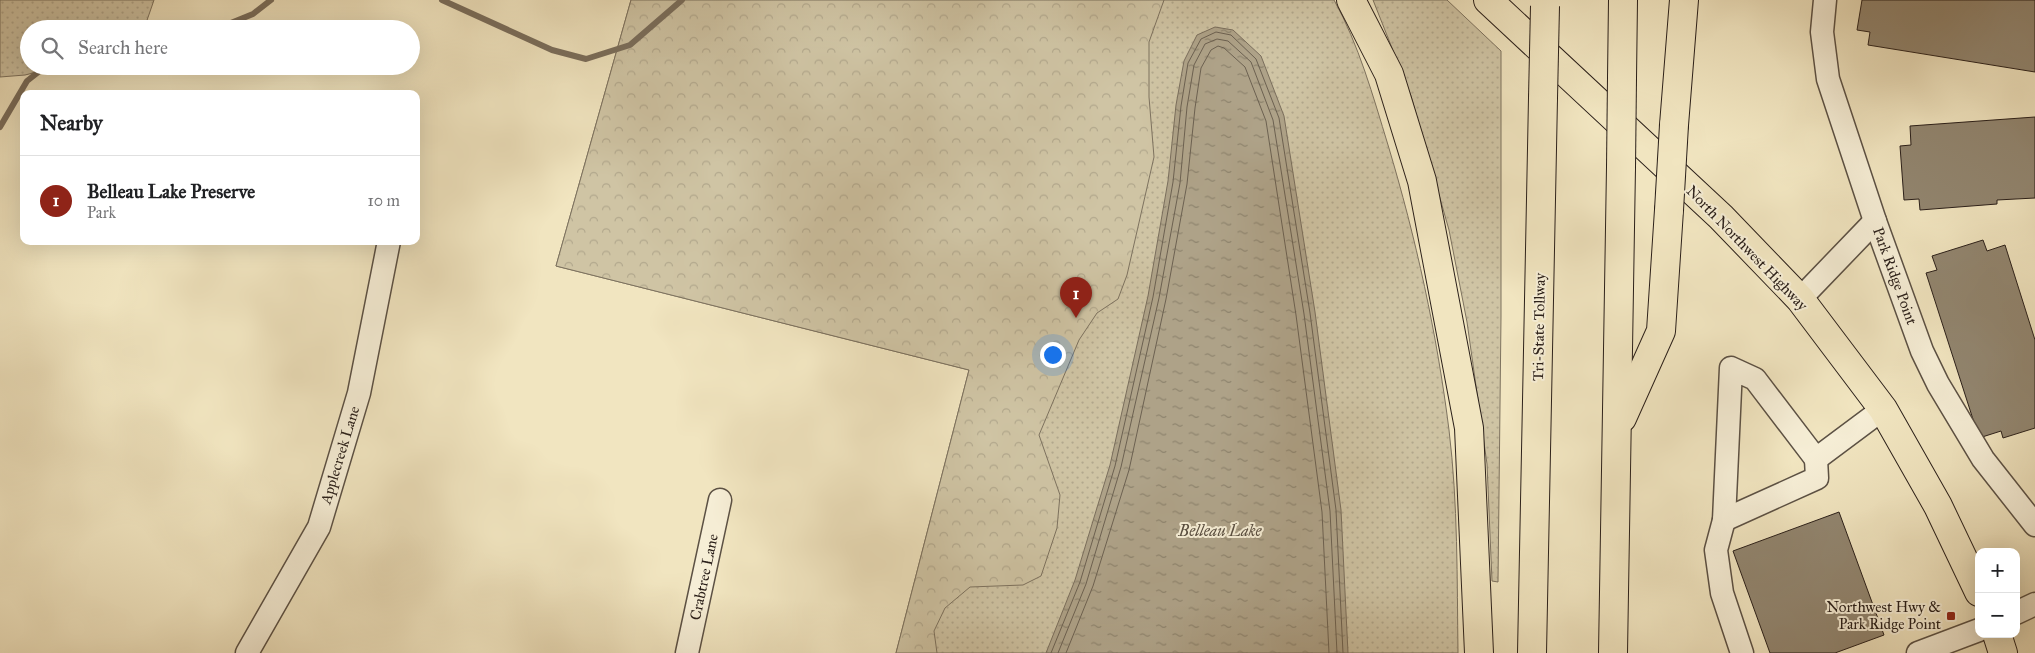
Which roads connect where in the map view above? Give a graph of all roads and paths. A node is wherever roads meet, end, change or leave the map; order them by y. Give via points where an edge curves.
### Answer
1 (1351, 0) edge
2 (1488, 0) edge
3 (1623, 0) edge
4 (1684, 0) edge
5 (1825, 0) edge
6 (1545, 3) edge
7 (1876, 221) junction
8 (388, 245) edge
9 (1800, 300) junction
10 (1883, 409) junction
11 (1617, 428) junction
12 (1816, 459) junction
13 (720, 500) dead end
14 (1724, 520) junction
15 (2035, 525) edge
16 (1975, 584) edge
17 (2035, 604) edge
18 (2020, 611) edge
19 (2035, 616) edge
20 (2020, 619) edge
21 (1975, 632) edge
22 (1998, 638) edge
23 (1940, 649) edge
24 (248, 653) edge
25 (687, 653) edge
26 (1479, 653) edge
27 (1532, 653) edge
28 (1613, 653) edge
29 (1742, 653) edge
30 (1918, 653) edge
31 (2003, 653) edge

1 - 26 main road via 1389,74 1422,181 1470,428
2 - 9 main road, North Northwest Highway via 1721,217
3 - 11 main road, bridge
4 - 11 main road, bridge via 1661,331
5 - 7 street, Park Ridge Point via 1822,32 1828,79
6 - 27 main road, Tri-State Tollway, bridge
7 - 9 street
7 - 15 street, Park Ridge Point via 1922,352 1938,384 1983,459
8 - 24 street, Applecreek Lane via 359,393 319,528
9 - 10 main road, North Northwest Highway
10 - 12 street
10 - 16 main road, North Northwest Highway via 1938,506
11 - 28 main road
12 - 14 street via 1817,478
12 - 14 street via 1755,379 1730,368
13 - 25 street, Crabtree Lane
14 - 29 street via 1716,550 1719,576
17 - 18 street
19 - 20 street
21 - 23 street
22 - 31 main road
23 - 30 street

